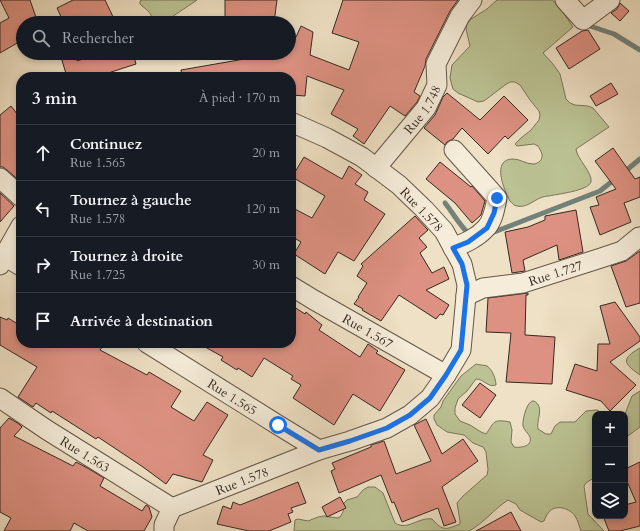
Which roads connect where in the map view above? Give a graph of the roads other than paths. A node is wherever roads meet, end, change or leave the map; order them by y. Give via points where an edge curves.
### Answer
1 (472, 0) edge
2 (565, 0) edge
3 (610, 0) edge
4 (296, 124) edge
5 (454, 150) dead end
6 (376, 168) junction
7 (0, 178) edge
8 (16, 192) edge
9 (16, 235) edge
10 (639, 237) edge
11 (453, 248) junction
12 (2, 260) edge
13 (16, 264) edge
14 (296, 289) edge
15 (466, 296) junction
16 (155, 348) edge
17 (446, 375) junction
18 (0, 398) edge
19 (319, 450) junction
20 (172, 508) junction
21 (164, 531) edge

1 - 6 street, Rue 1.748 via 460,16 436,64 436,85 426,108
2 - 3 street via 583,20
4 - 6 street, Rue 1.578 via 362,157
5 - 11 street via 497,198 487,228 468,242
6 - 11 street, Rue 1.578 via 424,208 444,231
7 - 8 street
9 - 12 street
10 - 15 street, Rue 1.727 via 622,251 523,283 483,288
11 - 15 street, Rue 1.578 via 462,264 467,285
12 - 13 street
14 - 17 street, Rue 1.567
15 - 17 street, Rue 1.578 via 461,350
16 - 19 street, Rue 1.565
17 - 19 street, Rue 1.578 via 430,398 410,415 387,428
18 - 20 street, Rue 1.563
19 - 20 street, Rue 1.578
20 - 21 street

